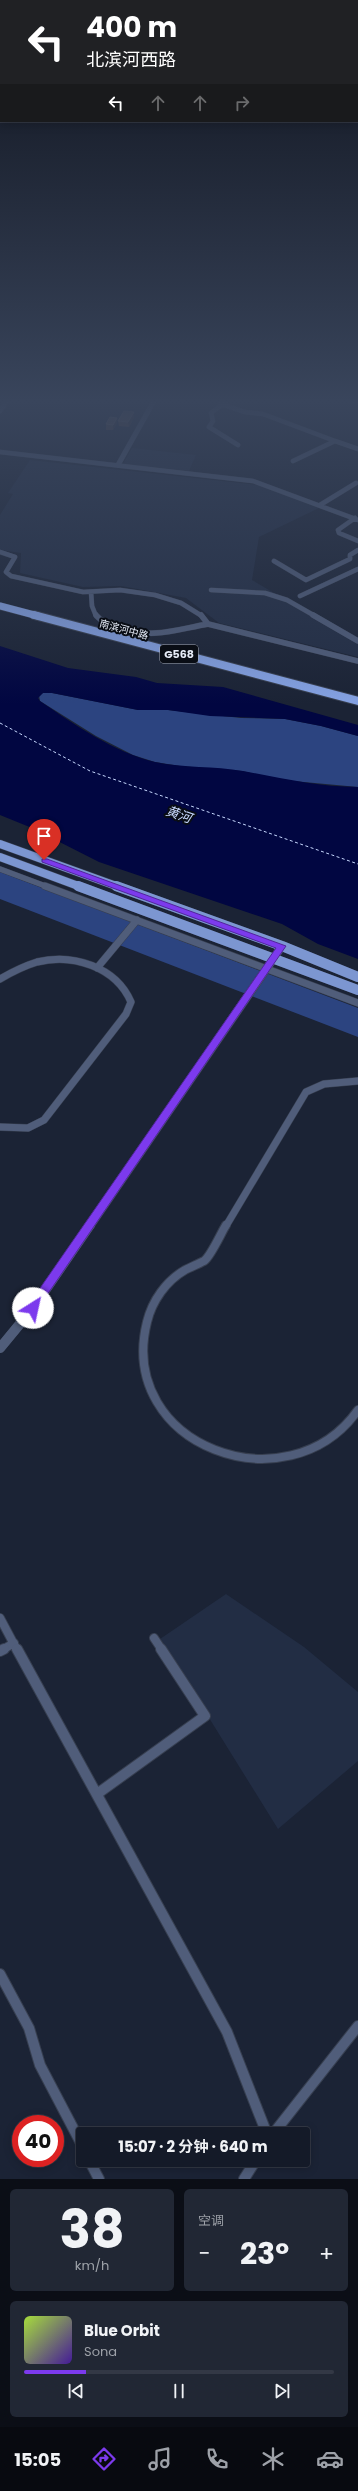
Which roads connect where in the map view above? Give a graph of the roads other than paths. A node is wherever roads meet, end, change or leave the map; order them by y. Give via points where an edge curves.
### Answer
1 (308, 501) edge
2 (327, 501) edge
3 (320, 505) junction
4 (357, 519) edge
5 (358, 541) edge
6 (358, 550) edge
7 (0, 552) edge
8 (274, 562) dead end
9 (358, 569) edge
10 (211, 590) dead end
11 (91, 592) junction
12 (300, 596) dead end
13 (0, 606) edge
14 (0, 612) edge
15 (208, 624) junction
16 (130, 630) junction
17 (122, 639) junction
18 (358, 641) edge
19 (358, 661) edge
20 (358, 702) edge
21 (0, 844) edge
22 (0, 857) edge
23 (0, 869) edge
24 (137, 920) junction
25 (282, 946) junction
26 (274, 959) junction
27 (98, 968) junction
28 (268, 968) junction
29 (358, 977) edge
30 (0, 979) edge
31 (358, 990) edge
32 (358, 1003) edge
33 (358, 1081) edge
34 (0, 1127) edge
35 (0, 1348) edge
36 (358, 1410) edge
37 (0, 1618) edge
38 (154, 1638) dead end
39 (14, 1643) junction
40 (0, 1651) edge
41 (97, 1794) junction
42 (0, 1974) edge
43 (358, 2026) edge
44 (264, 2127) edge
45 (279, 2127) edge
46 (76, 2134) edge
47 (93, 2167) edge
48 (252, 2167) edge
49 (99, 2179) edge
50 (244, 2179) edge

1 - 3 street
2 - 3 street
3 - 4 street
4 - 5 street via 338,530 339,533
6 - 8 street via 350,555 350,559 306,580
7 - 11 street via 15,557 6,572 11,576
9 - 12 street
10 - 18 street via 265,593 287,600
11 - 15 street via 120,590 165,598 186,605 205,617
11 - 16 street via 92,608 97,617 106,623
13 - 17 highway, 南滨河中路 / G568
14 - 20 highway, 南滨河中路 / G568
15 - 16 street via 152,636
15 - 19 street
16 - 17 street
17 - 20 highway, 南滨河中路 / G568
21 - 25 main road
22 - 26 main road
23 - 24 street
24 - 27 street
24 - 28 street
25 - 26 street
25 - 29 main road
26 - 28 street
26 - 31 main road
27 - 30 street via 68,960 43,961 19,968
27 - 34 street via 111,975 125,990 129,996 130,1008 44,1120 27,1129
28 - 32 street
28 - 35 street via 33,1308
33 - 36 street via 328,1082 316,1085 306,1092 205,1260 184,1270 166,1284 153,1303 142,1336 143,1372 159,1407 187,1436 224,1454 266,1460 307,1452 341,1432
37 - 39 street
38 - 41 street via 205,1716
39 - 40 street
39 - 41 street
41 - 44 street via 227,2032
42 - 46 street via 29,2028 40,2065
43 - 45 street
47 - 49 street
48 - 50 street

